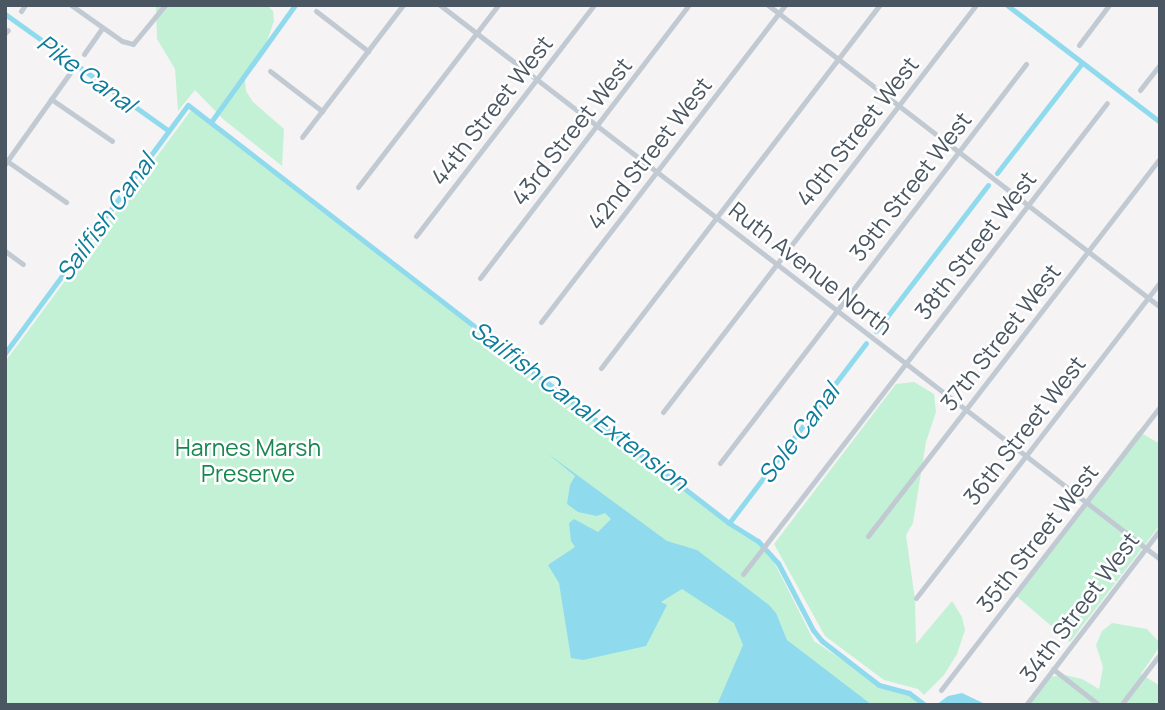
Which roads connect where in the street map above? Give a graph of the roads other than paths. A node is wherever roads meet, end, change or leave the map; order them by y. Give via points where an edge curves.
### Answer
1 (71, 5) edge
2 (165, 5) edge
3 (403, 5) edge
4 (440, 5) edge
5 (498, 5) edge
6 (594, 5) edge
7 (689, 5) edge
8 (768, 5) edge
9 (785, 5) edge
10 (880, 5) edge
11 (976, 5) edge
12 (1109, 5) edge
13 (316, 11) dead end
14 (778, 14) junction
15 (103, 28) junction
16 (477, 34) junction
17 (1079, 45) dead end
18 (368, 51) junction
19 (84, 54) dead end
20 (838, 60) junction
21 (1026, 64) dead end
22 (1160, 64) edge
23 (270, 71) dead end
24 (70, 73) dead end
25 (537, 80) junction
26 (1140, 90) dead end
27 (51, 99) junction
28 (1107, 103) dead end
29 (898, 106) junction
30 (322, 111) junction
31 (596, 126) junction
32 (302, 137) dead end
33 (112, 141) dead end
34 (958, 152) junction
35 (1160, 158) edge
36 (6, 162) edge
37 (657, 172) junction
38 (358, 187) dead end
39 (66, 202) dead end
40 (1027, 205) junction
41 (717, 218) junction
42 (416, 236) dead end
43 (5, 251) edge
44 (1087, 252) junction
45 (23, 264) dead end
46 (777, 264) junction
47 (480, 278) dead end
48 (1160, 282) edge
49 (1148, 298) junction
50 (1160, 307) edge
51 (837, 310) junction
52 (541, 322) dead end
53 (906, 364) junction
54 (601, 368) dead end
55 (1160, 407) edge
56 (966, 410) junction
57 (663, 412) dead end
58 (1026, 456) junction
59 (720, 463) dead end
60 (1086, 502) junction
61 (1160, 530) edge
62 (868, 536) dead end
63 (1146, 548) junction
64 (1160, 559) edge
65 (743, 574) dead end
66 (916, 598) dead end
67 (1160, 654) edge
68 (1053, 669) junction
69 (941, 690) dead end
70 (1026, 705) edge
71 (1099, 705) edge
72 (1121, 705) edge

1 - 15 street
2 - 15 street via 133,44
3 - 18 street
4 - 16 street, Ruth Avenue North
5 - 16 street
6 - 25 street, 44th Street West
7 - 31 street, 43rd Street West
8 - 14 street
9 - 14 street, 42nd Street West
10 - 20 street
11 - 29 street, 40th Street West
12 - 17 street
13 - 18 street
14 - 20 street
14 - 37 street, 42nd Street West
15 - 19 street
16 - 25 street, Ruth Avenue North
16 - 38 street
18 - 30 street
20 - 29 street
20 - 41 street
21 - 34 street, 39th Street West
22 - 26 street
23 - 30 street
24 - 27 street
25 - 31 street, Ruth Avenue North
25 - 42 street, 44th Street West
27 - 33 street
27 - 36 street
28 - 40 street, 38th Street West
29 - 34 street
29 - 46 street, 40th Street West
30 - 32 street
31 - 37 street, Ruth Avenue North
31 - 47 street, 43rd Street West
34 - 40 street
34 - 51 street, 39th Street West
35 - 44 street, 37th Street West
36 - 39 street
37 - 41 street, Ruth Avenue North
37 - 52 street, 42nd Street West
40 - 44 street
40 - 53 street, 38th Street West
41 - 46 street, Ruth Avenue North
41 - 54 street
43 - 45 street
44 - 49 street
44 - 56 street, 37th Street West
46 - 51 street, Ruth Avenue North
46 - 57 street, 40th Street West
48 - 49 street, 36th Street West
49 - 50 street
49 - 58 street, 36th Street West
51 - 53 street, Ruth Avenue North
51 - 59 street, 39th Street West
53 - 56 street, Ruth Avenue North
53 - 65 street, 38th Street West
55 - 60 street, 35th Street West
56 - 58 street, Ruth Avenue North
56 - 62 street, 37th Street West
58 - 60 street, Ruth Avenue North
58 - 66 street, 36th Street West
60 - 63 street, Ruth Avenue North
60 - 69 street, 35th Street West
61 - 63 street, 34th Street West
63 - 64 street, Ruth Avenue North
63 - 68 street, 34th Street West
67 - 72 street
68 - 70 street, 34th Street West
68 - 71 street

